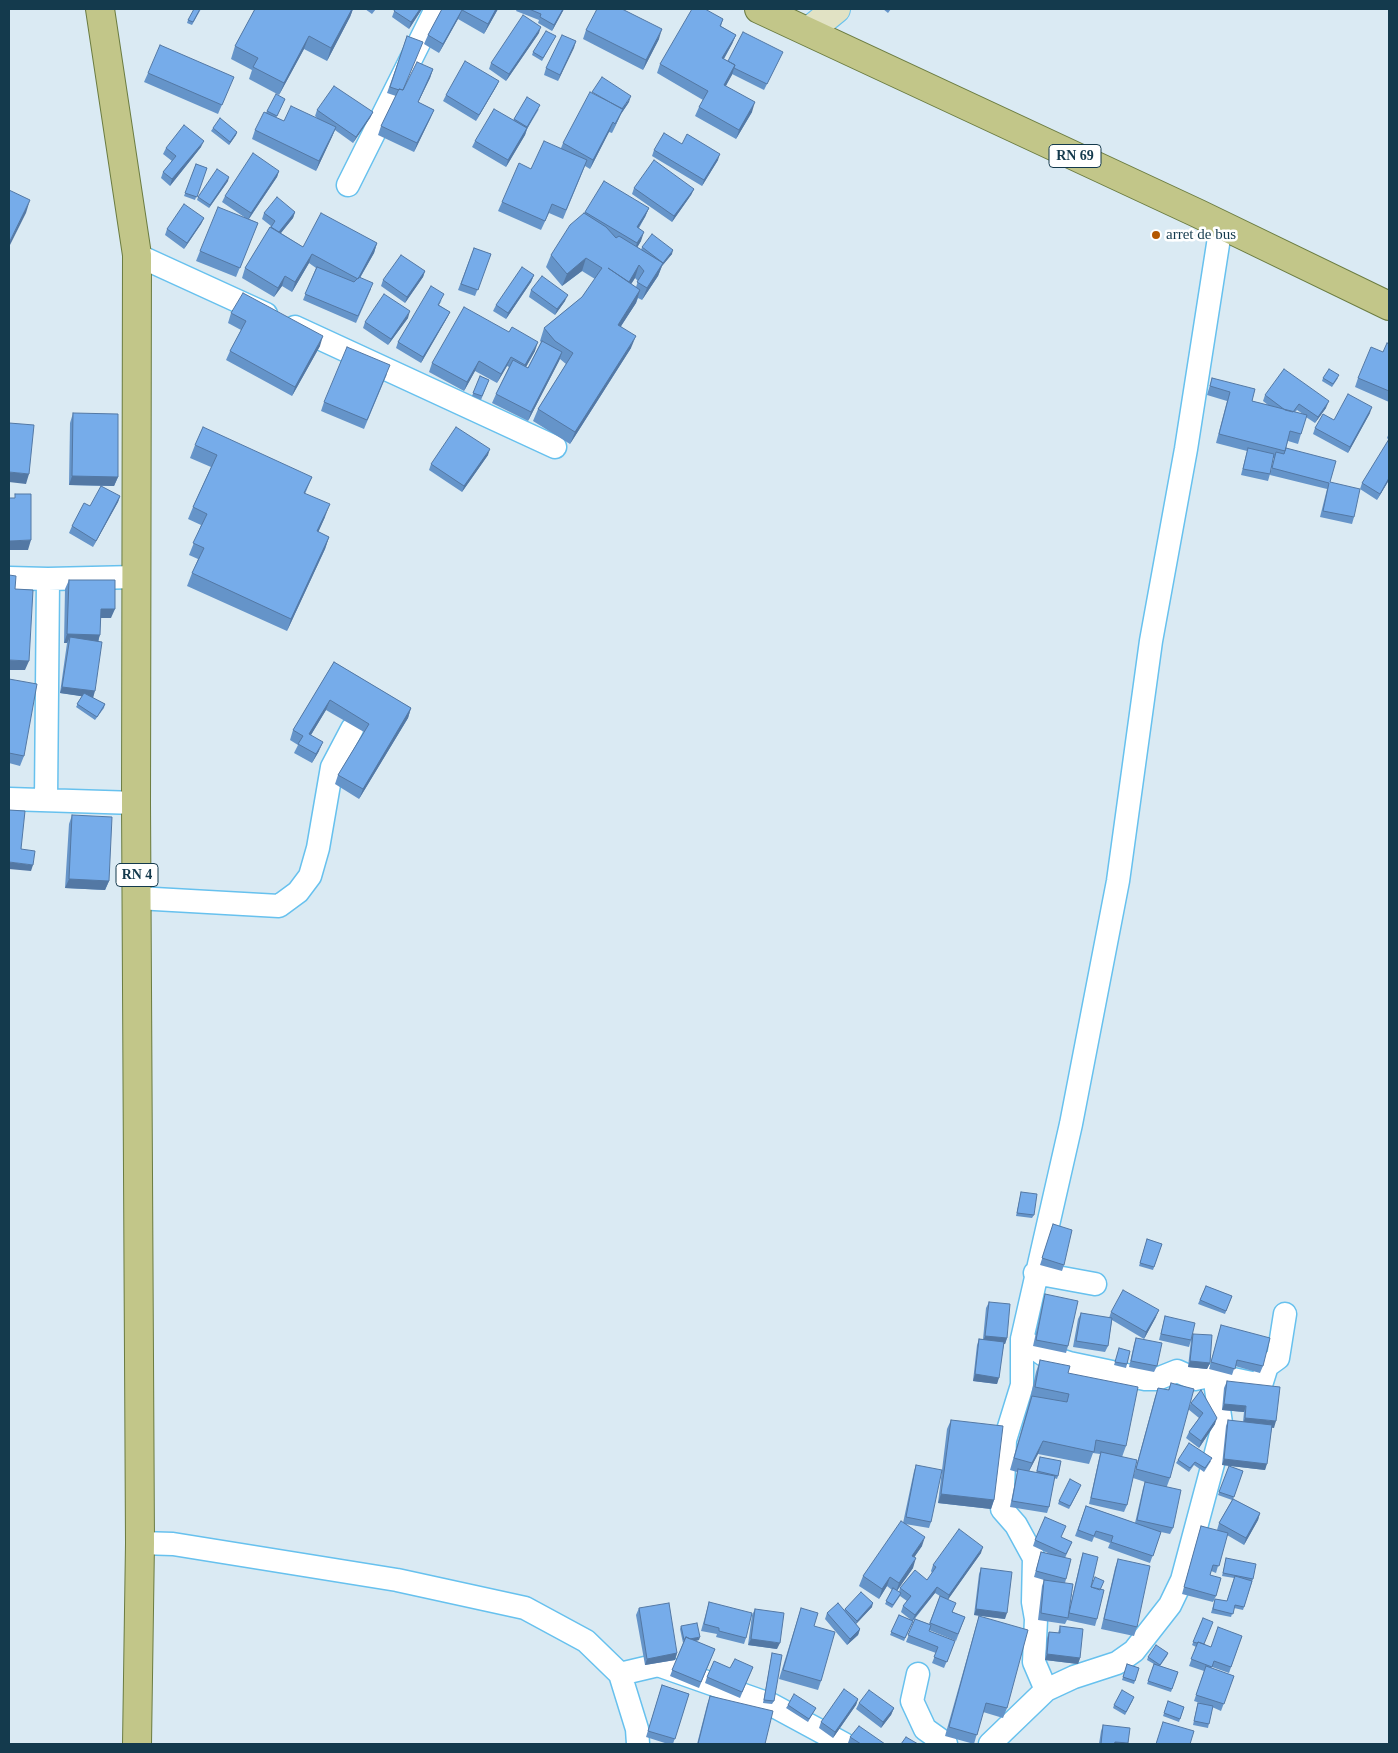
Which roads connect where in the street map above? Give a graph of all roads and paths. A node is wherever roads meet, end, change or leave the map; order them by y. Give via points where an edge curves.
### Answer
1 (100, 9) edge
2 (436, 9) edge
3 (759, 9) edge
4 (836, 9) edge
5 (815, 20) edge
6 (348, 185) dead end
7 (1221, 224) junction
8 (137, 255) junction
9 (1389, 306) edge
10 (555, 447) dead end
11 (136, 577) junction
12 (9, 578) edge
13 (48, 580) junction
14 (352, 729) edge
15 (9, 799) edge
16 (46, 800) junction
17 (136, 803) junction
18 (137, 898) junction
19 (1035, 1273) junction
20 (1095, 1284) dead end
21 (1284, 1314) dead end
22 (1022, 1339) junction
23 (1214, 1375) junction
24 (140, 1543) junction
25 (620, 1674) junction
26 (918, 1674) dead end
27 (1046, 1690) junction
28 (137, 1744) edge
29 (638, 1744) edge
30 (844, 1744) edge
31 (946, 1744) edge
32 (990, 1744) edge

1 - 8 main road, RN 4
2 - 6 street
3 - 5 main road, RN 69
4 - 5 main road
5 - 7 main road, RN 69
7 - 9 main road, RN 69
7 - 19 street via 1186,449 1151,642 1118,881 1071,1124
8 - 10 street
8 - 11 main road, RN 4
11 - 13 street
11 - 17 main road, RN 4
12 - 13 street
13 - 16 street
14 - 18 street via 332,767 318,848 310,876 298,892 279,906
15 - 16 street
16 - 17 street
17 - 18 main road, RN 4
18 - 24 main road, RN 4
19 - 20 street
19 - 22 street via 1036,1282
21 - 23 street via 1278,1358 1267,1366 1261,1385
22 - 23 street via 1044,1355 1145,1379 1177,1371 1195,1379
22 - 27 street via 1022,1385 1004,1440 1002,1509 1016,1525 1034,1558 1034,1662
23 - 27 street via 1222,1430 1182,1580 1170,1606 1134,1651 1117,1663
24 - 25 street via 173,1544 397,1580 526,1608 586,1641
24 - 28 main road, RN 4
25 - 29 street via 637,1729
25 - 30 street via 658,1666 772,1705
26 - 31 street via 912,1701 925,1729
27 - 32 street

